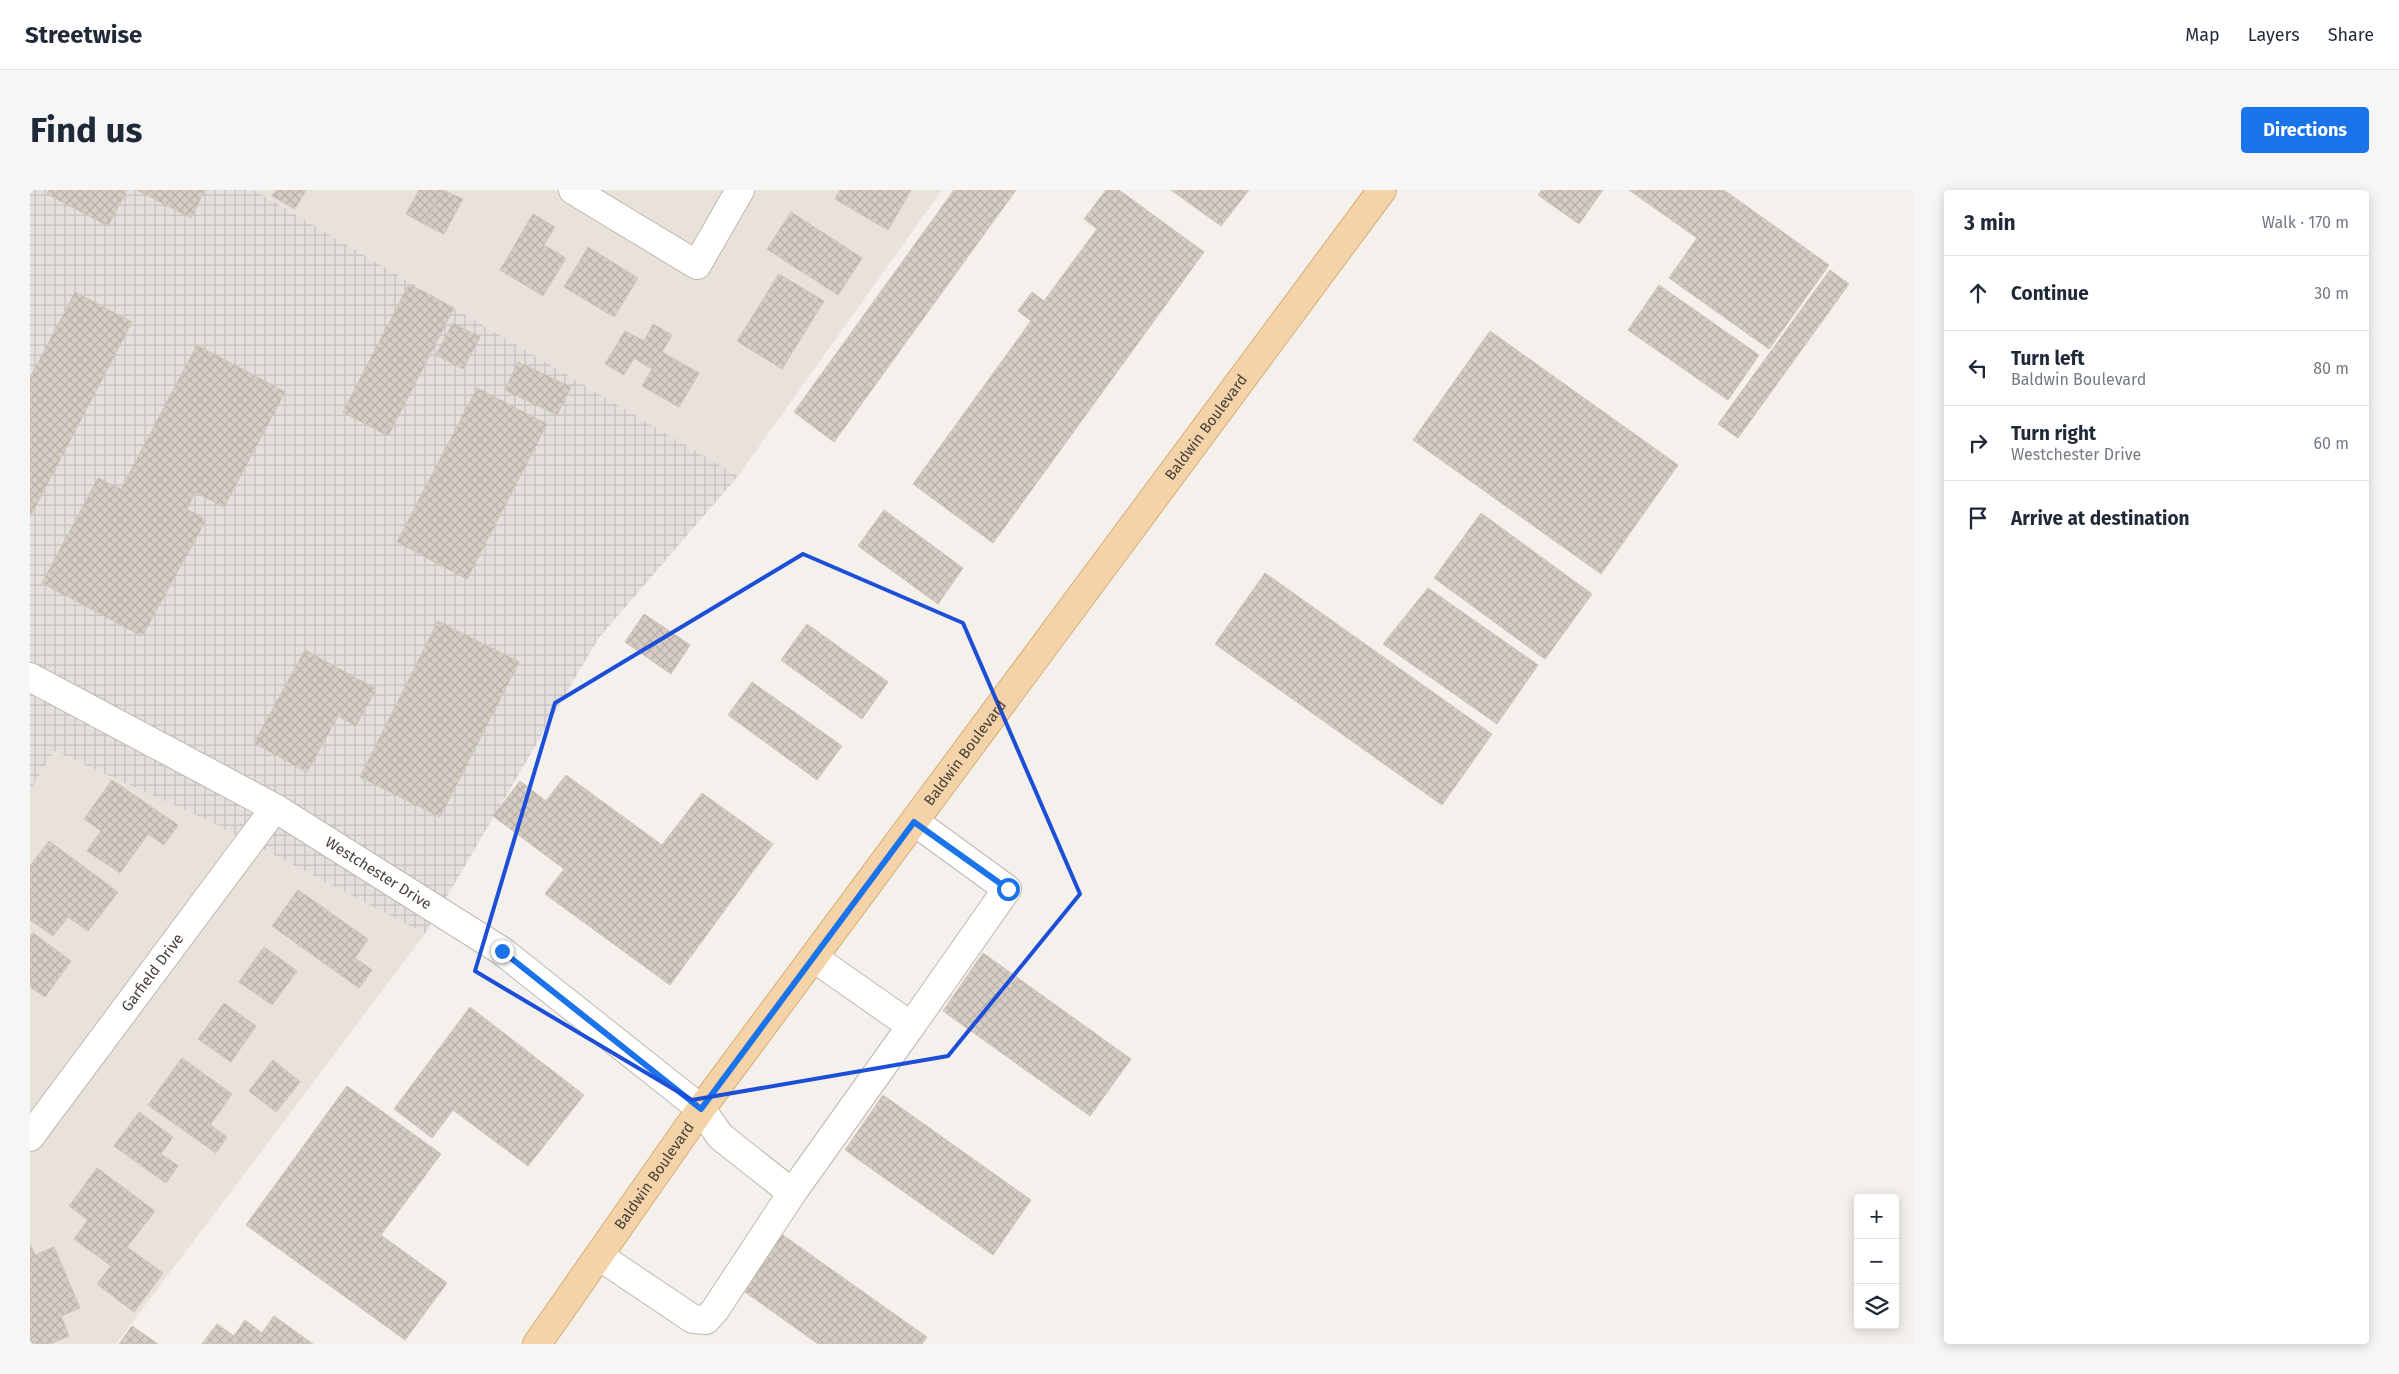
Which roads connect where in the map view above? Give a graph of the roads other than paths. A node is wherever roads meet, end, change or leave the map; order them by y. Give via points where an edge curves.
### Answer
1 (573, 190) edge
2 (740, 190) edge
3 (1382, 190) edge
4 (30, 677) edge
5 (275, 808) junction
6 (914, 822) junction
7 (814, 958) junction
8 (910, 1026) junction
9 (701, 1109) junction
10 (30, 1137) edge
11 (792, 1193) junction
12 (599, 1256) junction
13 (537, 1344) edge

1 - 2 street via 697,264
3 - 6 main road, Baldwin Boulevard
4 - 5 street, Westchester Drive
5 - 9 street, Westchester Drive via 502,951
5 - 10 street, Garfield Drive
6 - 7 main road, Baldwin Boulevard
6 - 8 street via 1008,889
7 - 8 street
7 - 9 main road, Baldwin Boulevard
8 - 11 street
9 - 11 street, Westchester Drive via 720,1136
9 - 12 main road, Baldwin Boulevard
11 - 12 street via 706,1320 693,1319
12 - 13 main road, Baldwin Boulevard

